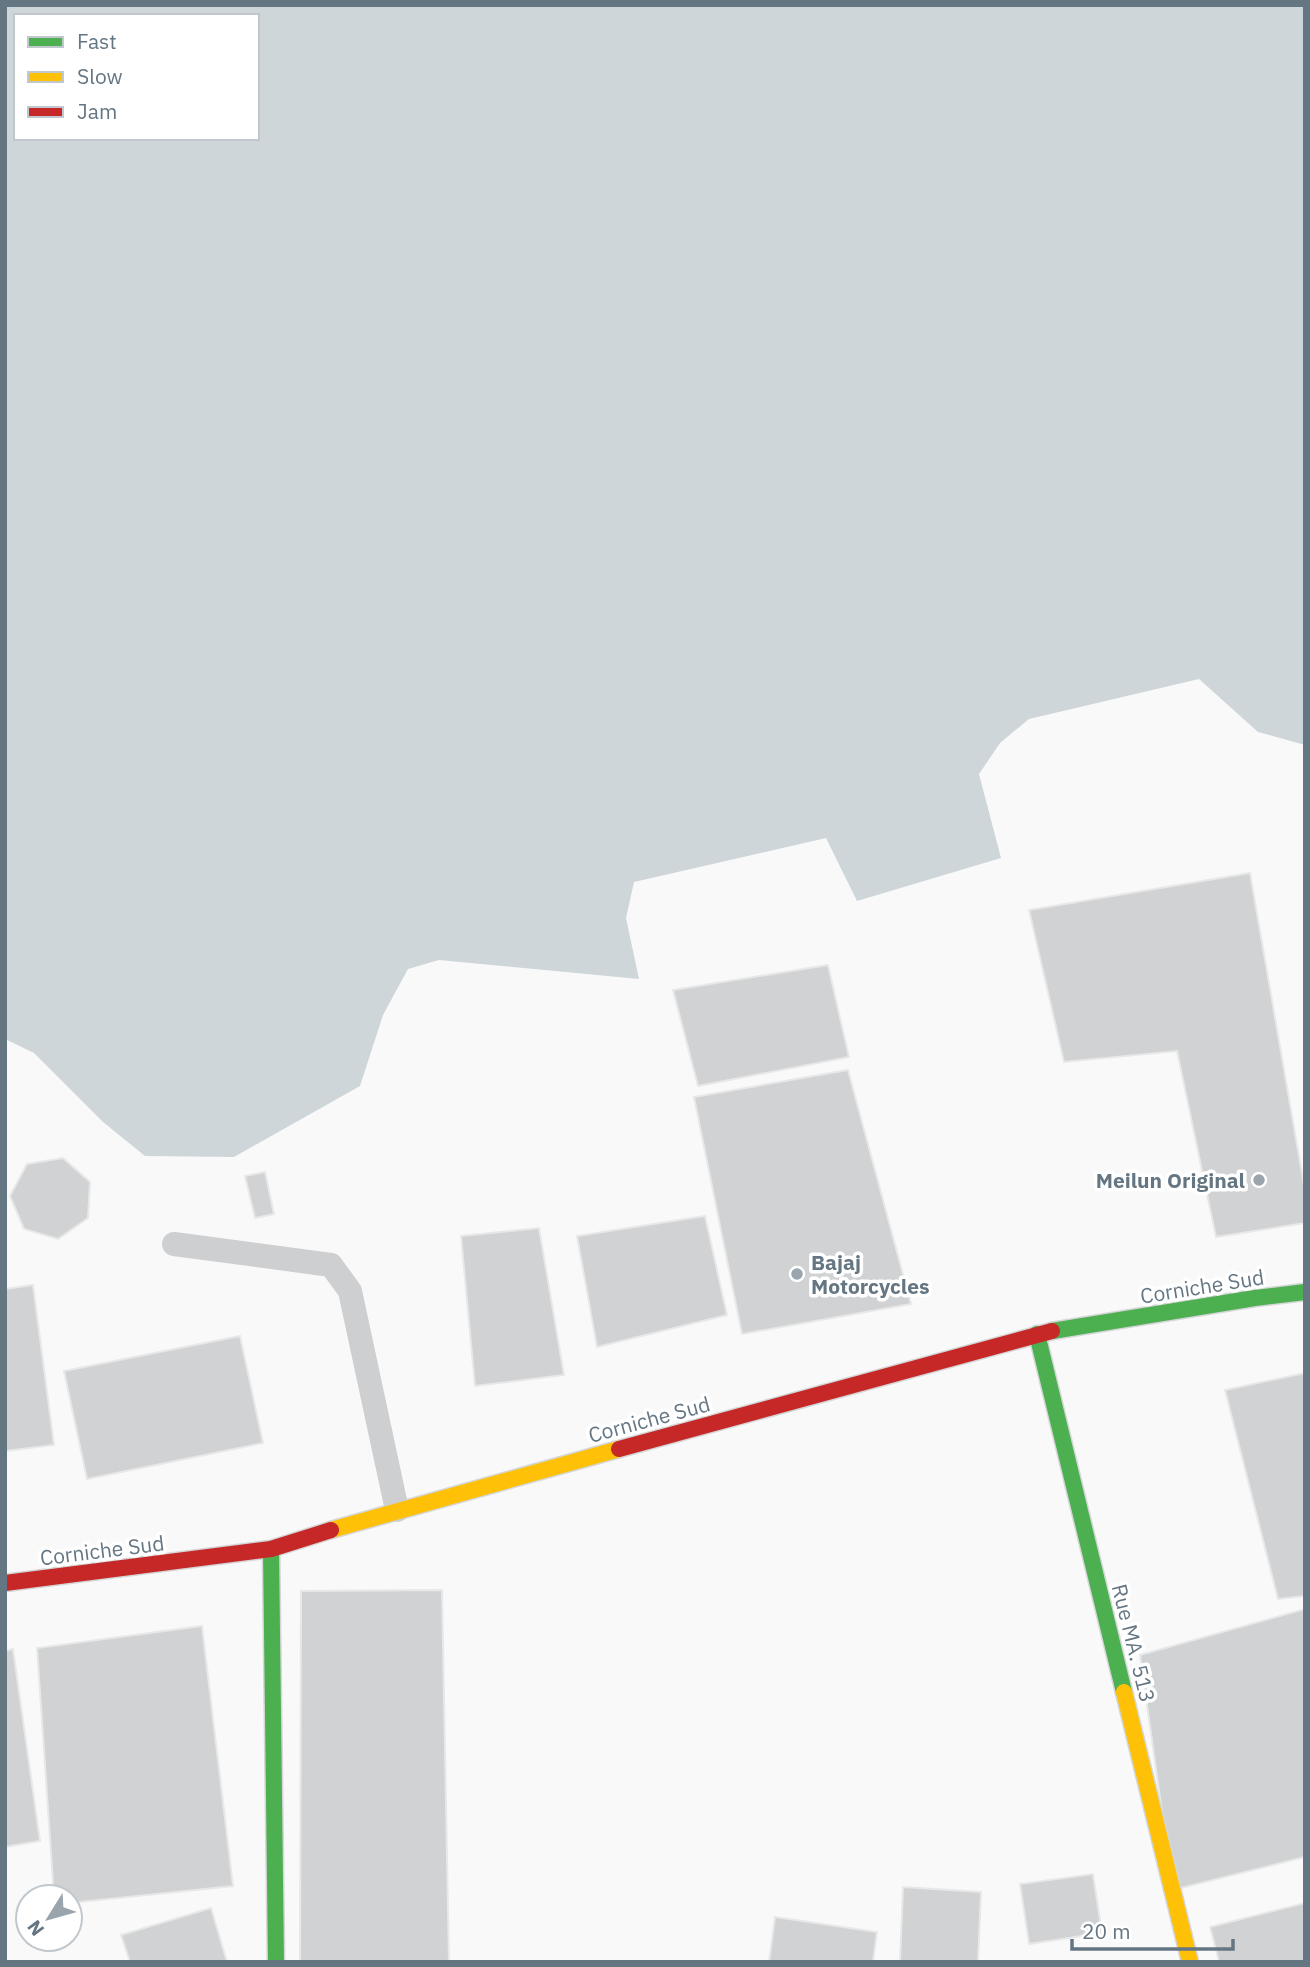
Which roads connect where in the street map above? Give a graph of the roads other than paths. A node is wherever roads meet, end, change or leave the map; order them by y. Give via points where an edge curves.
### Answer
1 (174, 1244) dead end
2 (1305, 1293) edge
3 (1037, 1334) junction
4 (397, 1510) junction
5 (271, 1549) junction
6 (5, 1583) edge
7 (276, 1962) edge
8 (1190, 1962) edge

1 - 4 lane via 331,1265 350,1292
2 - 3 main road, Corniche Sud
3 - 4 main road, Corniche Sud
3 - 8 main road, Rue MA. 513
4 - 5 main road, Corniche Sud
5 - 6 main road, Corniche Sud
5 - 7 main road

